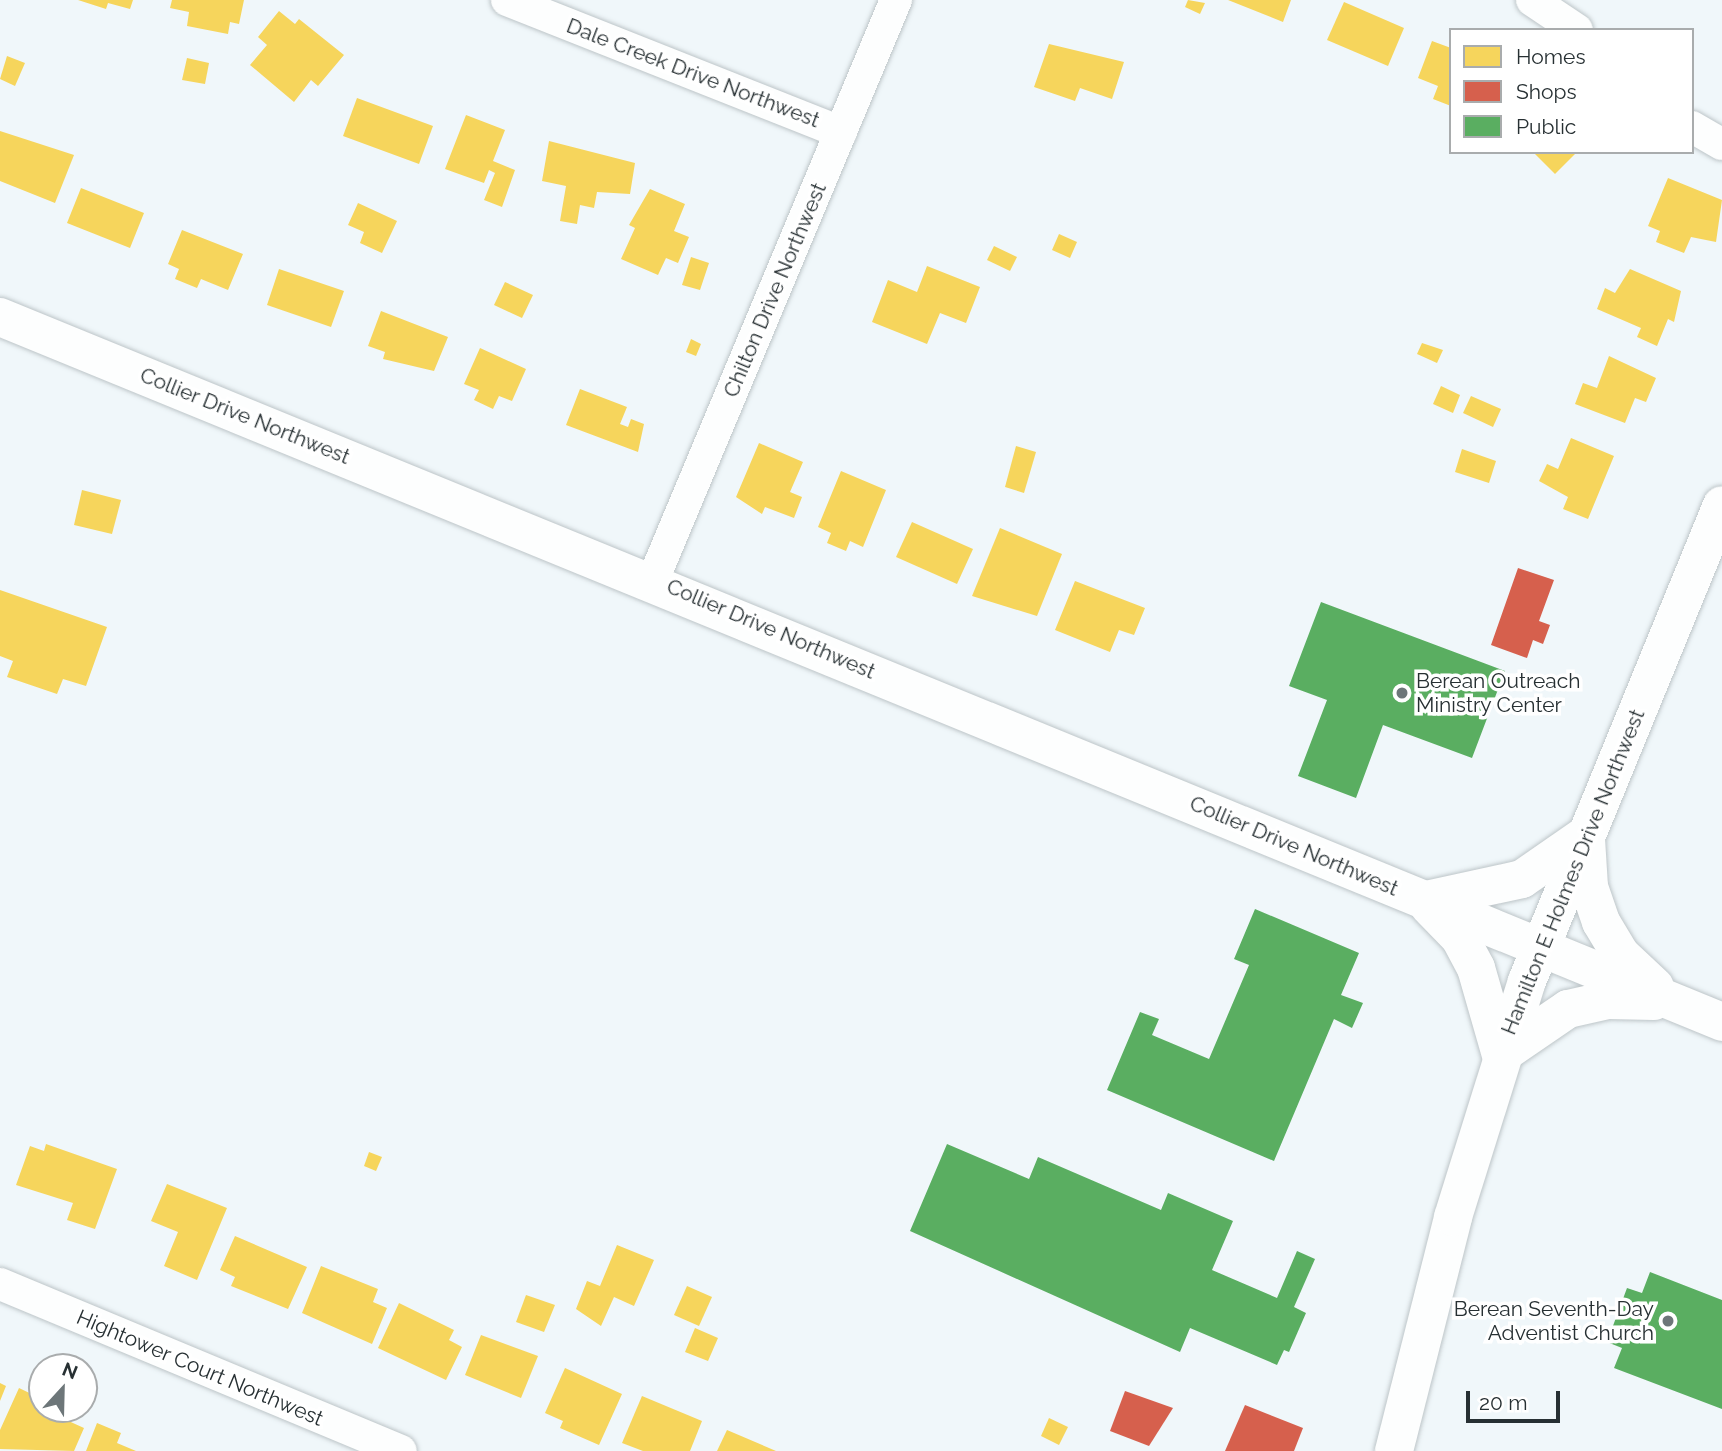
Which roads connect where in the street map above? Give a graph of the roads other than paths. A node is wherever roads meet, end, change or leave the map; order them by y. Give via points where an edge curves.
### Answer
1 (507, 0) edge
2 (896, 0) edge
3 (1532, 0) edge
4 (1574, 28) edge
5 (1694, 128) edge
6 (841, 132) junction
7 (1722, 144) edge
8 (0, 317) edge
9 (1722, 505) edge
10 (653, 580) junction
11 (1585, 835) junction
12 (1424, 900) junction
13 (1538, 947) junction
14 (1670, 1001) junction
15 (1722, 1022) edge
16 (1501, 1055) junction
17 (0, 1284) edge
18 (401, 1451) edge
19 (1394, 1451) edge

1 - 6 street, Dale Creek Drive Northwest
2 - 6 street, Chilton Drive Northwest
3 - 4 street
5 - 7 street
6 - 10 street, Chilton Drive Northwest
8 - 10 main road, Collier Drive Northwest
9 - 11 main road, Hamilton E Holmes Drive Northwest
10 - 12 main road, Collier Drive Northwest
11 - 12 main road via 1522,879
11 - 13 main road, Hamilton E Holmes Drive Northwest
11 - 14 main road via 1589,887 1601,922 1620,954
12 - 13 main road, Collier Drive Northwest
12 - 16 main road via 1460,937 1476,968
13 - 14 main road, Collier Drive Northwest
13 - 16 main road, Hamilton E Holmes Drive Northwest
14 - 15 main road, Collier Drive Northwest
14 - 16 main road via 1608,1000 1568,1009
16 - 19 main road, Hamilton E Holmes Drive Northwest
17 - 18 street, Hightower Court Northwest

